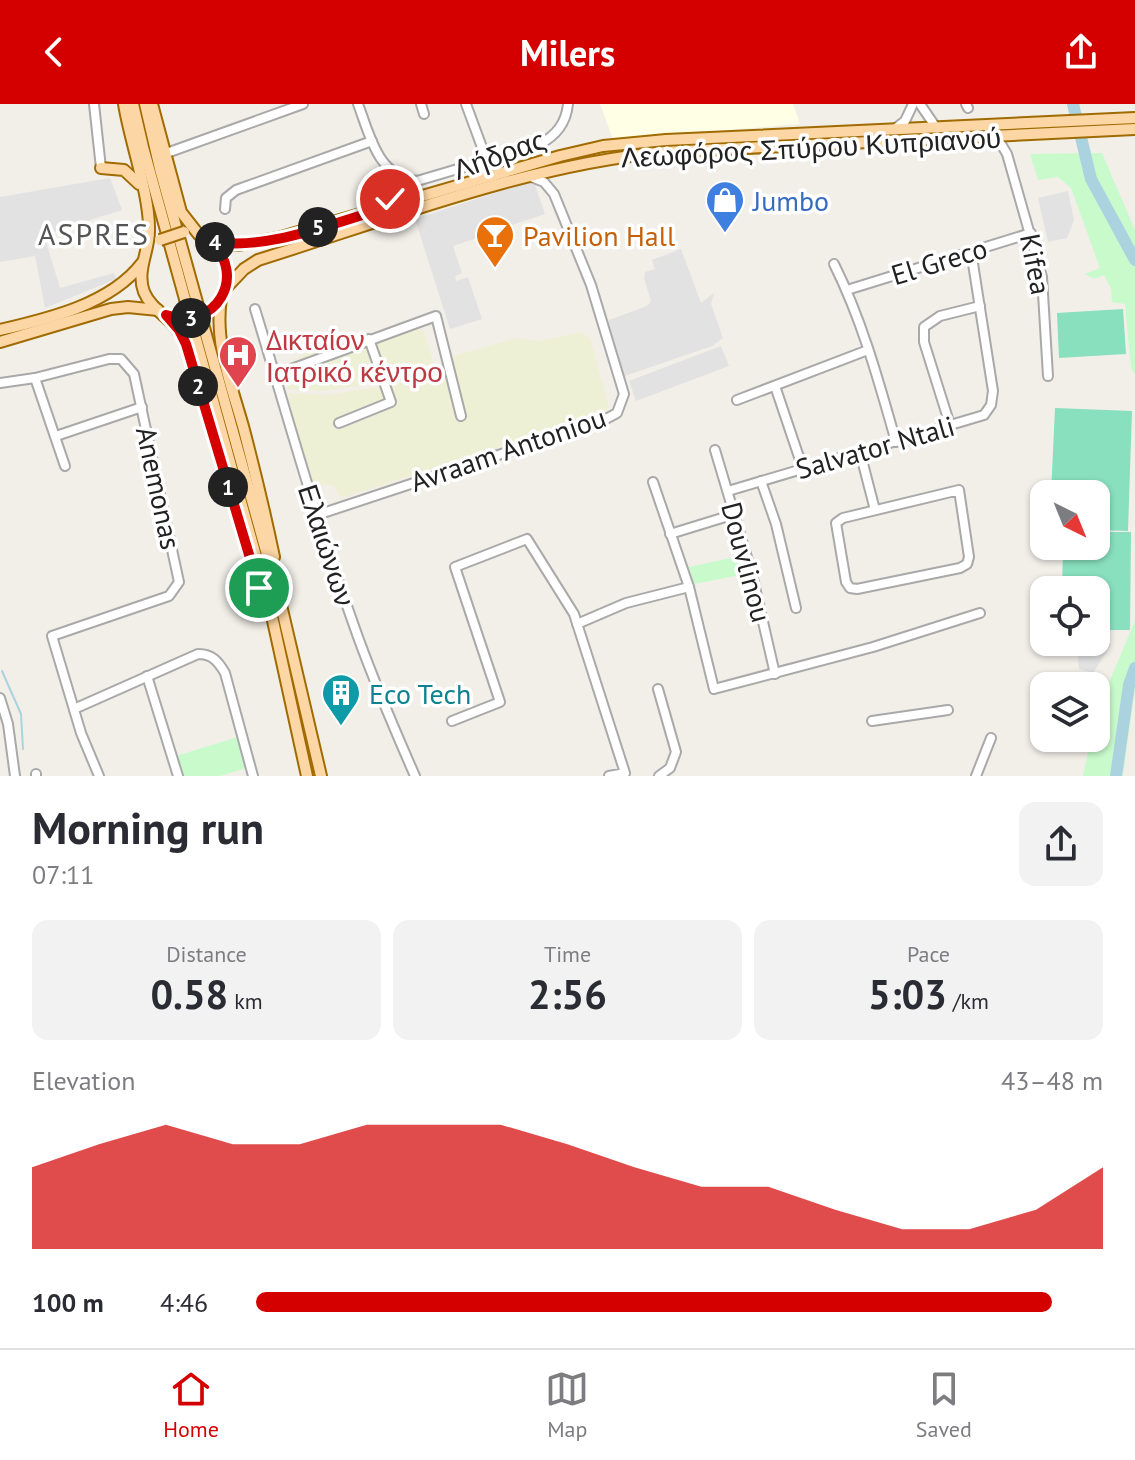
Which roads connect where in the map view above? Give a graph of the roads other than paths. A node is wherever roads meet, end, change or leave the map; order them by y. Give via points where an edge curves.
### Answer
1 (94, 104) edge
2 (124, 104) edge
3 (133, 104) edge
4 (303, 104) edge
5 (358, 104) edge
6 (421, 104) edge
7 (568, 104) edge
8 (913, 104) edge
9 (920, 104) edge
10 (152, 105) edge
11 (469, 105) edge
12 (424, 114) dead end
13 (1135, 118) edge
14 (935, 126) junction
15 (896, 128) junction
16 (1135, 129) edge
17 (1024, 135) junction
18 (991, 136) junction
19 (374, 146) junction
20 (164, 154) junction
21 (1007, 154) junction
22 (487, 161) junction
23 (101, 168) joint
24 (563, 168) junction
25 (531, 176) junction
26 (397, 177) junction
27 (142, 189) junction
28 (554, 194) junction
29 (225, 209) dead end
30 (382, 209) junction
31 (1031, 233) junction
32 (199, 235) junction
33 (210, 241) junction
34 (971, 251) junction
35 (145, 258) junction
36 (834, 264) dead end
37 (847, 290) junction
38 (223, 293) junction
39 (980, 306) junction
40 (255, 309) dead end
41 (162, 312) junction
42 (0, 330) edge
43 (369, 339) junction
44 (0, 342) edge
45 (868, 350) junction
46 (275, 375) junction
47 (1048, 376) dead end
48 (35, 378) junction
49 (0, 383) edge
50 (775, 386) junction
51 (737, 400) dead end
52 (142, 407) junction
53 (461, 416) dead end
54 (339, 423) dead end
55 (950, 425) junction
56 (56, 436) junction
57 (896, 442) junction
58 (715, 450) dead end
59 (860, 452) junction
60 (65, 466) dead end
61 (803, 469) junction
62 (761, 481) junction
63 (653, 482) dead end
64 (728, 491) junction
65 (875, 510) junction
66 (735, 514) junction
67 (317, 515) junction
68 (670, 534) junction
69 (689, 587) junction
70 (276, 606) junction
71 (796, 608) dead end
72 (980, 613) dead end
73 (577, 624) junction
74 (775, 674) junction
75 (147, 676) junction
76 (658, 689) dead end
77 (0, 698) edge
78 (74, 709) junction
79 (948, 710) dead end
80 (452, 721) dead end
81 (872, 721) dead end
82 (991, 738) dead end
83 (629, 775) edge
84 (15, 776) edge
85 (99, 776) edge
86 (178, 776) edge
87 (253, 776) edge
88 (307, 776) edge
89 (321, 776) edge
90 (415, 776) edge
91 (609, 776) edge
92 (659, 776) edge
93 (976, 776) edge

1 - 23 street
2 - 27 main road
3 - 70 main road
4 - 20 street
5 - 19 street
6 - 12 street
7 - 22 street, Λήδρας via 563,124 551,139
8 - 15 street
9 - 14 street
10 - 20 main road
10 - 70 main road via 160,169
11 - 22 street
13 - 14 main road, Λεωφόρος Σπύρου Κυπριανού
14 - 15 main road, Λεωφόρος Σπύρου Κυπριανού
15 - 30 main road, Λεωφόρος Σπύρου Κυπριανού via 603,146
16 - 17 main road, Λεωφόρος Σπύρου Κυπριανού
17 - 18 main road, Λεωφόρος Σπύρου Κυπριανού
17 - 21 street via 1009,145
18 - 21 street
18 - 24 main road, Λεωφόρος Σπύρου Κυπριανού via 664,152
19 - 26 street
19 - 29 street via 236,190 226,198
20 - 32 main road via 181,212
21 - 31 street, Kifea
22 - 26 street, Λήδρας via 425,180
23 - 27 main road via 124,170
24 - 25 main road, Λεωφόρος Σπύρου Κυπριανού
24 - 28 street
25 - 28 street
25 - 38 main road, Λεωφόρος Σπύρου Κυπριανού via 258,260
26 - 30 street
27 - 35 main road via 149,219
28 - 67 street, Avraam Antoniou via 591,285 624,394 620,409 604,420
30 - 33 main road, Λεωφόρος Σπύρου Κυπριανού via 251,245
31 - 34 street, El Greco
31 - 47 street, Kifea via 1042,277
32 - 33 main road
32 - 35 main road, bridge via 184,232 160,240
33 - 38 main road via 224,260
34 - 37 street, El Greco
34 - 39 street
35 - 41 main road via 142,286
35 - 42 main road via 115,290
36 - 37 street
37 - 45 street
38 - 41 main road, bridge via 211,310 197,317 181,319
38 - 70 main road via 218,314 221,347 280,584
39 - 55 street, Salvator Ntali via 993,391 988,411
39 - 55 street via 940,316 924,327
40 - 46 street, Ελαιώνων
41 - 44 main road via 111,309
41 - 70 main road via 186,344 255,577
43 - 46 street
43 - 53 street via 436,316
43 - 54 street via 391,402
45 - 50 street
45 - 57 street
46 - 67 street, Ελαιώνων
48 - 49 street
48 - 52 street, Anemonas via 121,359 134,374
48 - 56 street
50 - 51 street
50 - 61 street
52 - 56 street
52 - 78 street, Anemonas via 179,577 177,588 149,604 52,636
55 - 57 street, Salvator Ntali
56 - 60 street
57 - 59 street, Salvator Ntali
58 - 64 street, Douvlinou
59 - 61 street, Salvator Ntali
59 - 65 street
61 - 62 street, Salvator Ntali
62 - 64 street, Salvator Ntali
62 - 71 street
63 - 68 street
64 - 66 street, Douvlinou
65 - 65 street via 836,523 850,588 967,564 959,490
66 - 68 street
66 - 74 street, Douvlinou
67 - 90 street, Ελαιώνων via 354,626
68 - 69 street
69 - 73 street via 626,603
69 - 74 street via 714,689
70 - 88 main road
70 - 89 main road
72 - 74 street
73 - 80 street via 527,539 455,567 500,702
73 - 83 street
75 - 78 street
75 - 86 street
75 - 87 street via 198,654 218,662
76 - 92 street via 676,752 670,768
77 - 84 street
78 - 85 street
79 - 81 street
82 - 93 street
83 - 91 street

